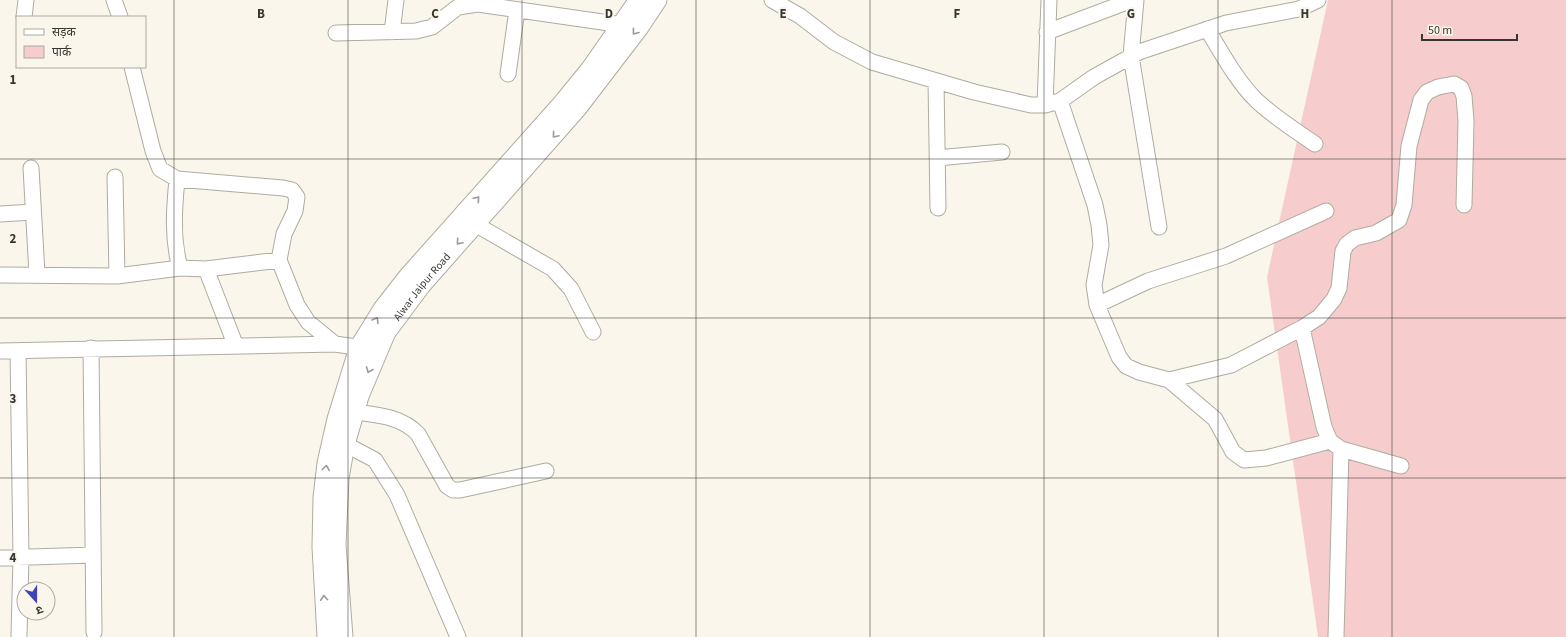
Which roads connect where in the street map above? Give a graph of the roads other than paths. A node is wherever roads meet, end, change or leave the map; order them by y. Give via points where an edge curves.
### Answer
1 (26, 0) edge
2 (114, 0) edge
3 (396, 0) edge
4 (639, 0) edge
5 (657, 0) edge
6 (772, 0) edge
7 (1048, 0) edge
8 (1132, 0) edge
9 (1136, 0) edge
10 (1318, 0) edge
11 (465, 2) edge
12 (538, 7) edge
13 (516, 10) junction
14 (24, 16) edge
15 (120, 16) edge
16 (623, 25) junction
17 (1207, 29) junction
18 (392, 32) junction
19 (1047, 32) junction
20 (336, 33) dead end
21 (1131, 56) junction
22 (132, 68) edge
23 (508, 74) dead end
24 (936, 81) junction
25 (1060, 101) junction
26 (1045, 105) junction
27 (1315, 144) dead end
28 (1002, 152) dead end
29 (937, 158) junction
30 (31, 168) dead end
31 (115, 177) dead end
32 (177, 179) junction
33 (1464, 205) dead end
34 (938, 208) dead end
35 (1326, 211) dead end
36 (33, 212) junction
37 (0, 214) edge
38 (475, 224) junction
39 (1159, 227) dead end
40 (279, 260) junction
41 (180, 268) junction
42 (206, 269) junction
43 (37, 274) junction
44 (0, 275) edge
45 (117, 276) junction
46 (1097, 305) junction
47 (1302, 328) junction
48 (593, 332) dead end
49 (235, 344) junction
50 (335, 344) junction
51 (91, 348) junction
52 (368, 349) junction
53 (0, 350) edge
54 (18, 351) junction
55 (1169, 380) junction
56 (354, 412) junction
57 (345, 444) junction
58 (1335, 445) junction
59 (1400, 466) dead end
60 (546, 471) dead end
61 (93, 555) junction
62 (21, 557) junction
63 (0, 558) edge
64 (94, 632) dead end
65 (18, 635) dead end
66 (327, 637) edge
67 (343, 637) edge
68 (458, 637) edge
69 (1336, 637) edge

1 - 14 street
2 - 15 street
3 - 18 street
4 - 16 main road, Alwar Jaipur Road
5 -> 38 main road, Alwar Jaipur Road via 577,108
6 - 24 street via 800,16 834,42 872,62
7 - 19 street
8 - 19 street
9 - 21 street
10 - 17 street via 1299,9
11 - 13 street
11 - 18 street via 432,27 416,32
12 - 13 street
12 - 16 street
13 - 23 street
52 -> 16 main road, Alwar Jaipur Road via 382,309 563,103
17 - 21 street
17 - 27 street via 1255,98
18 - 20 street
19 - 26 street
21 - 25 street via 1094,77
21 - 39 street
22 - 32 street via 157,163 160,169
24 - 26 street via 1017,103
24 - 29 street
25 - 26 street
25 - 46 street via 1095,205 1099,225 1101,245 1094,285
28 - 29 street
29 - 34 street
30 - 36 street
31 - 45 street
32 - 40 street via 292,190 297,196 297,204 284,234
32 - 41 street via 175,250
33 - 47 street via 1464,96 1461,88 1454,84 1427,92 1421,100 1409,146 1404,205 1399,220 1376,233 1355,238 1348,244 1343,251 1339,288 1334,299 1319,317
35 - 46 street via 1226,256 1148,281
36 - 37 street
36 - 43 street
38 - 48 street via 553,269 571,289
38 -> 52 main road, Alwar Jaipur Road via 399,312 386,332
40 - 42 street
40 - 50 street via 297,305 308,322
41 - 42 street
41 - 45 street
42 - 49 street
43 - 44 street
43 - 45 street
46 - 55 street via 1118,357 1126,366
47 - 55 street via 1231,365
47 - 58 street via 1324,427
49 - 50 street
49 - 51 street
50 - 52 street
51 - 54 street
51 - 61 street
52 -> 56 main road, Alwar Jaipur Road
66 -> 52 main road, Alwar Jaipur Road via 322,547 327,463 337,419
53 - 54 street
54 - 62 street
55 - 58 street via 1215,419 1233,452 1244,460
56 - 57 main road, Alwar Jaipur Road
56 - 60 street via 396,418 412,428 418,434 447,486 453,490
57 - 67 main road, Alwar Jaipur Road via 339,478 336,545
57 - 68 street via 375,460 397,495
58 - 59 street
58 - 69 street
61 - 62 street
61 - 64 street
62 - 63 street
62 - 65 street

